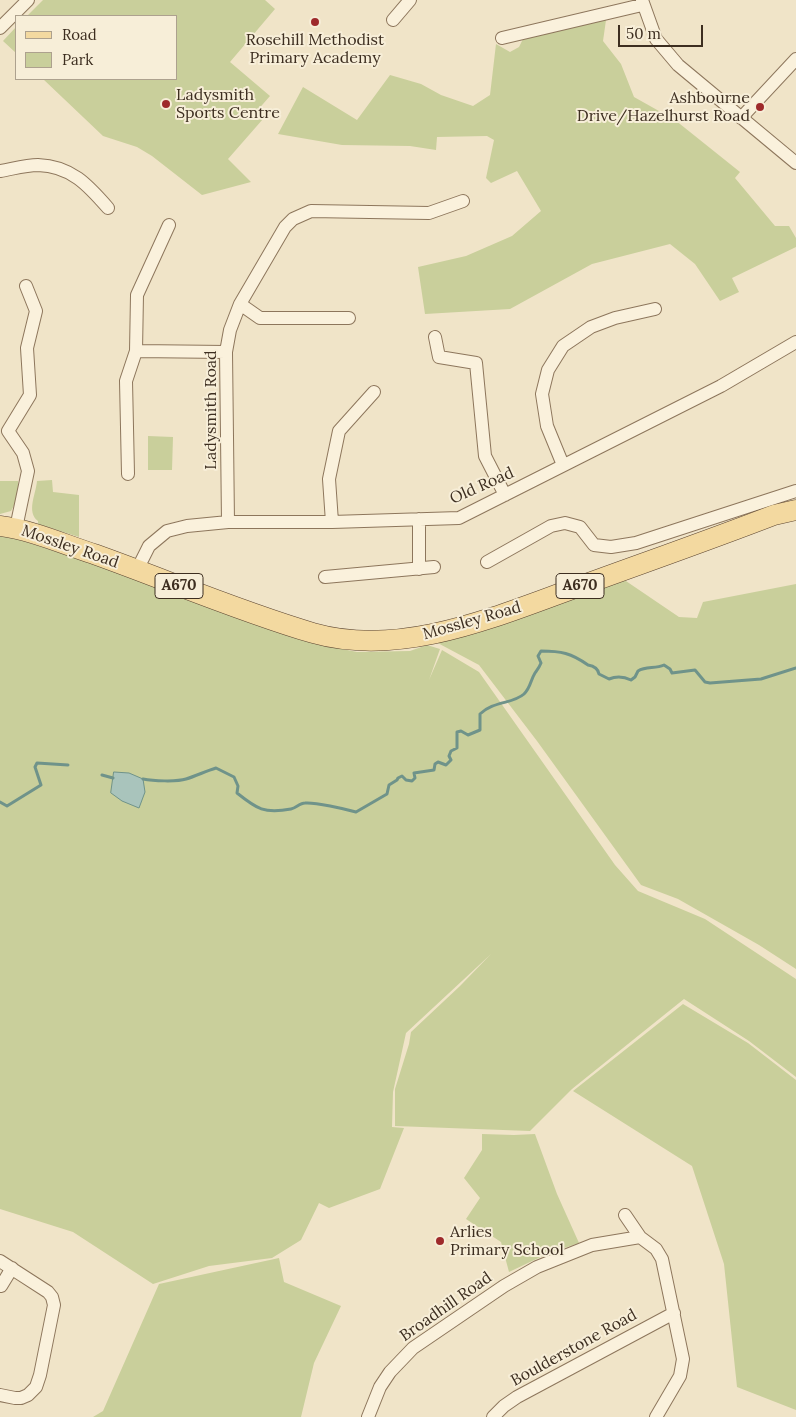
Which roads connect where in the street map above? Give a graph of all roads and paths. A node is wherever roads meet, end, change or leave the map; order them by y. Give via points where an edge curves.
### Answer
1 (28, 0) edge
2 (410, 0) edge
3 (642, 3) edge
4 (394, 20) dead end
5 (0, 28) edge
6 (502, 38) dead end
7 (796, 59) edge
8 (741, 118) junction
9 (796, 163) edge
10 (0, 171) edge
11 (463, 201) dead end
12 (108, 208) dead end
13 (169, 225) dead end
14 (26, 286) dead end
15 (240, 304) junction
16 (655, 309) dead end
17 (349, 318) dead end
18 (435, 337) dead end
19 (796, 342) edge
20 (136, 351) junction
21 (226, 352) junction
22 (374, 392) dead end
23 (4, 429) edge
24 (563, 465) junction
25 (128, 474) dead end
26 (796, 490) edge
27 (505, 494) junction
28 (796, 510) edge
29 (419, 519) junction
30 (228, 522) junction
31 (332, 522) junction
32 (8, 527) edge
33 (684, 527) junction
34 (690, 547) junction
35 (487, 562) dead end
36 (434, 567) dead end
37 (420, 569) junction
38 (137, 570) junction
39 (325, 577) dead end
40 (625, 1215) dead end
41 (640, 1237) junction
42 (0, 1260) edge
43 (12, 1268) junction
44 (1, 1286) edge
45 (674, 1313) junction
46 (0, 1395) edge
47 (368, 1417) edge
48 (493, 1417) edge
49 (656, 1417) edge

1 - 5 street
2 - 4 street
3 - 6 street
3 - 8 street via 656,39 678,65
7 - 8 street
8 - 9 street
10 - 12 street via 38,165 61,168 86,183
11 - 15 street, Ladysmith Road via 428,213 311,211 302,214 285,226
13 - 20 street via 136,295
14 - 23 street via 36,311 27,348 30,395
15 - 17 street via 260,318
15 - 21 street, Ladysmith Road
16 - 24 street via 591,327 563,346 548,370 542,394 547,426
18 - 27 street via 438,357 476,363 486,456
19 - 24 street, Old Road via 722,386
20 - 21 street
20 - 25 street via 126,381
21 - 30 street, Ladysmith Road
22 - 31 street via 338,432 329,479
23 - 32 street via 23,453 28,471
24 - 27 street, Old Road
26 - 33 street
27 - 29 street, Old Road via 459,518
28 - 34 main road, Mossley Road / A670 via 774,515
29 - 31 street, Old Road
29 - 37 street
30 - 31 street, Old Road
30 - 38 street, Old Road via 167,531 149,546
32 - 38 main road, Mossley Road / A670
33 - 34 street
33 - 35 street via 636,543 612,547 594,545 580,527 564,523 551,526
34 - 38 main road, Mossley Road / A670 via 481,621 421,637 360,641 316,634 258,616
36 - 37 street
37 - 39 street
40 - 41 street
41 - 45 street via 656,1249 662,1260
41 - 47 street, Broadhill Road via 592,1245 536,1267 496,1291 413,1348 397,1363 380,1387
42 - 43 street
43 - 44 street
43 - 46 street via 48,1292 54,1305 36,1387 21,1398
45 - 48 street, Boulderstone Road via 517,1397
45 - 49 street via 682,1367 676,1386

